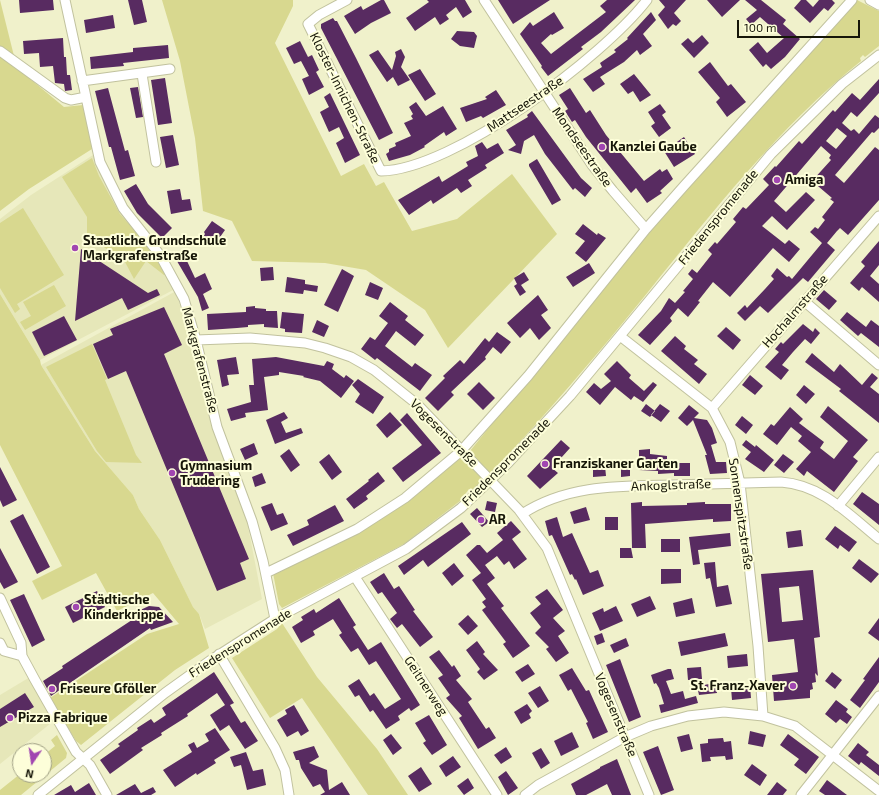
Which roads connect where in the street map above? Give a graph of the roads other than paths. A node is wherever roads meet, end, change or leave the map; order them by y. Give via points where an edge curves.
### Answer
1 (75, 0) edge
2 (347, 0) edge
3 (484, 0) edge
4 (647, 0) edge
5 (852, 0) edge
6 (870, 0) edge
7 (65, 1) edge
8 (879, 5) edge
9 (0, 51) edge
10 (879, 55) edge
11 (170, 69) dead end
12 (142, 74) junction
13 (82, 82) junction
14 (543, 92) junction
15 (86, 97) junction
16 (156, 162) dead end
17 (380, 171) joint
18 (879, 216) edge
19 (646, 229) junction
20 (804, 301) junction
21 (620, 336) junction
22 (196, 340) junction
23 (879, 365) edge
24 (712, 408) junction
25 (461, 451) junction
26 (879, 457) edge
27 (492, 480) junction
28 (740, 483) junction
29 (838, 506) junction
30 (522, 514) junction
31 (879, 538) edge
32 (266, 573) junction
33 (355, 577) junction
34 (0, 598) edge
35 (276, 619) junction
36 (0, 643) edge
37 (219, 654) junction
38 (22, 656) junction
39 (879, 696) edge
40 (763, 716) junction
41 (625, 737) junction
42 (833, 755) junction
43 (83, 758) junction
44 (879, 791) edge
45 (38, 795) edge
46 (108, 795) edge
47 (289, 795) edge
48 (497, 795) edge
49 (525, 795) edge
50 (649, 795) edge
51 (801, 795) edge

1 - 7 street
2 - 17 street, Kloster-Innichen-Straße via 308,24
3 - 14 street, Mondseestraße
4 - 14 street, Mattseestraße via 592,56
5 - 19 street
6 - 8 street
7 - 13 street, Markgrafenstraße
9 - 15 street via 65,98 71,100
10 - 21 street, Friedenspromenade via 842,84 771,154 706,229
11 - 12 street
12 - 13 street
12 - 16 street
13 - 15 street, Markgrafenstraße
14 - 17 street, Mattseestraße via 499,122 433,158 396,171
14 - 19 street, Mondseestraße via 596,169
15 - 22 street, Markgrafenstraße via 105,174 124,208 150,240 172,276 184,299
18 - 20 street, Hochalmstraße
19 - 25 street via 523,381
20 - 23 street
20 - 24 street, Hochalmstraße
21 - 24 street, Sonnenspitzstraße
21 - 27 street, Friedenspromenade via 570,396
22 - 25 street, Vogesenstraße via 278,340 305,343 340,352 374,370 396,386 418,405
22 - 32 street, Markgrafenstraße via 217,427 252,521
24 - 28 street, Sonnenspitzstraße via 730,442
25 - 27 street, Vogesenstraße
25 - 32 street via 405,498 357,529
26 - 29 street
27 - 30 street, Vogesenstraße
27 - 33 street, Friedenspromenade via 455,512 406,548
28 - 29 street, Ankoglstraße via 781,482 800,485 818,492
28 - 30 street, Ankoglstraße via 589,489 545,501
28 - 40 street, Sonnenspitzstraße
29 - 31 street, Ankoglstraße
30 - 41 street, Vogesenstraße via 554,561
32 - 35 street, Markgrafenstraße
33 - 35 street, Friedenspromenade
33 - 48 street, Geitnerweg
34 - 38 street via 21,643
35 - 37 street, Friedenspromenade
36 - 38 street via 4,651
37 - 43 street, Friedenspromenade
37 - 47 street via 275,748 284,770
38 - 43 street via 76,752
39 - 42 street
40 - 41 street via 724,712 700,714 662,723
40 - 42 street via 795,726
41 - 49 street via 543,782
41 - 50 street, Vogesenstraße
42 - 44 street
42 - 51 street
43 - 45 street, Friedenspromenade
43 - 46 street

